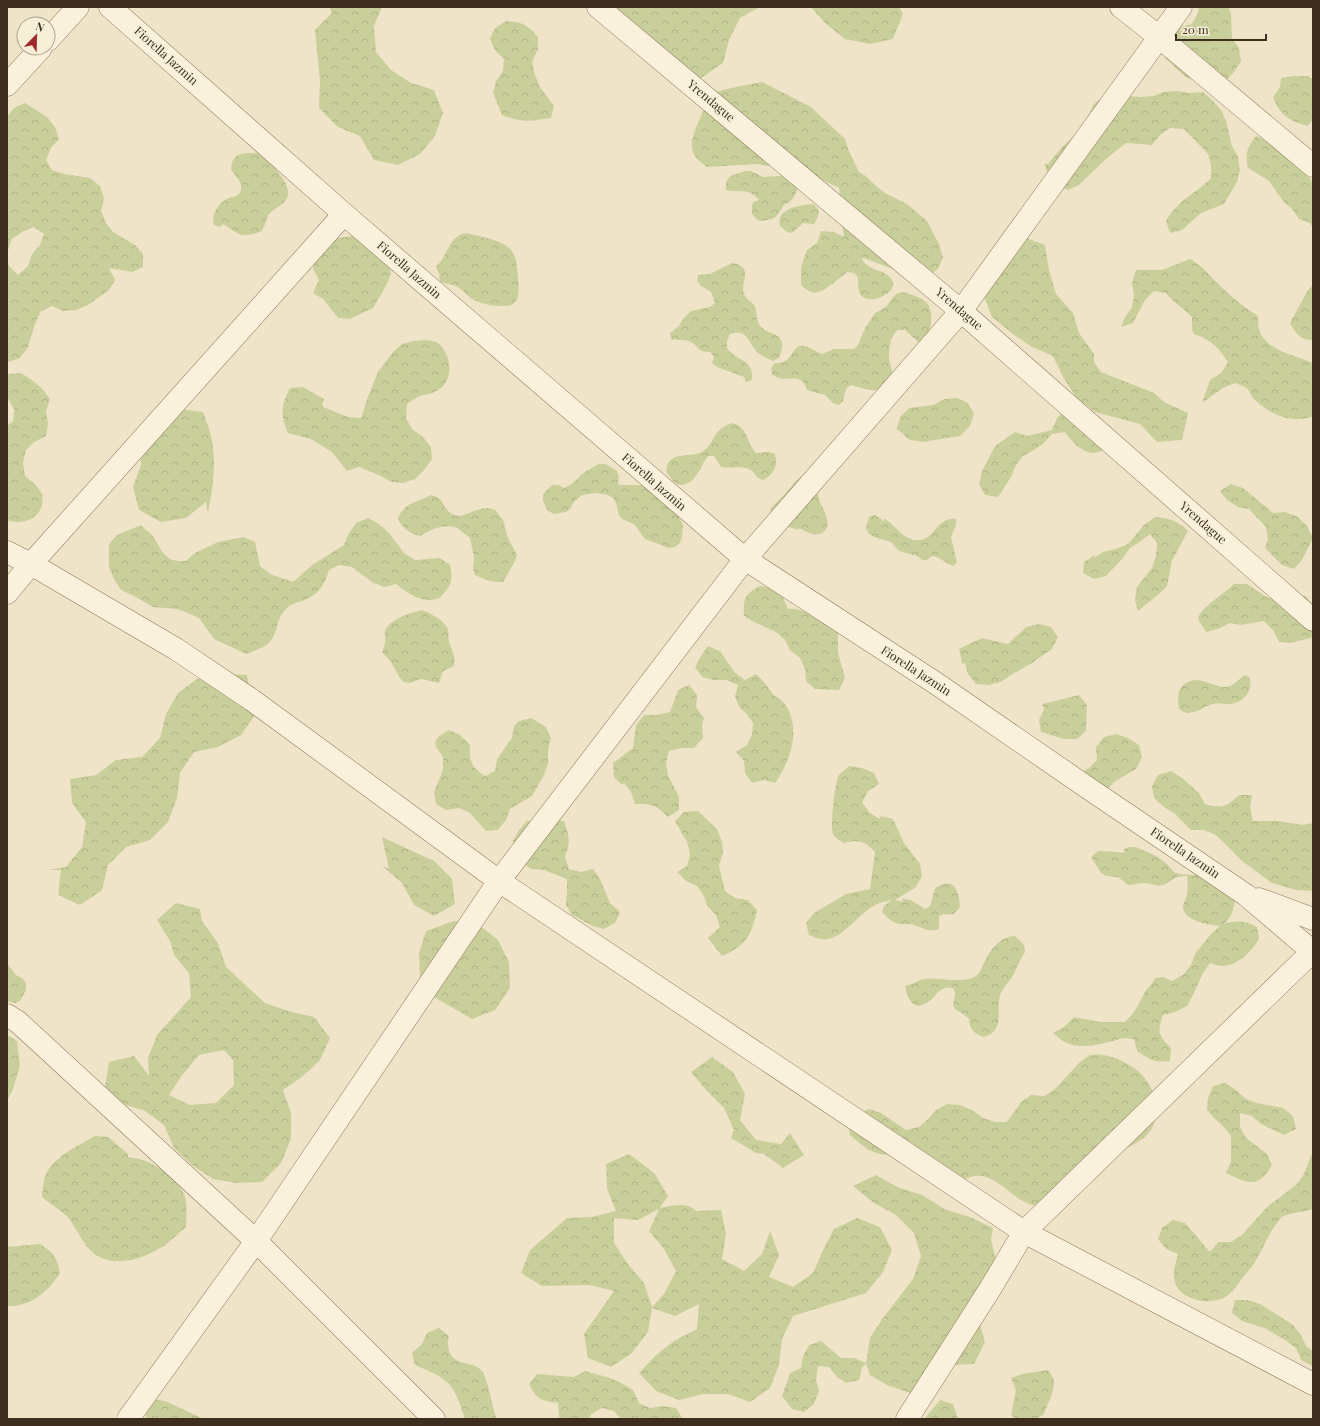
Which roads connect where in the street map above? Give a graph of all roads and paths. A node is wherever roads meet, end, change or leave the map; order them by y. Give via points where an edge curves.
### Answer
1 (78, 7) edge
2 (110, 7) edge
3 (598, 7) edge
4 (1121, 7) edge
5 (1180, 7) edge
6 (56, 31) edge
7 (1158, 36) junction
8 (34, 56) edge
9 (7, 85) edge
10 (1313, 166) edge
11 (344, 214) junction
12 (961, 311) junction
13 (7, 552) edge
14 (745, 560) junction
15 (32, 564) junction
16 (7, 593) edge
17 (1313, 620) edge
18 (499, 881) junction
19 (1246, 895) junction
20 (1313, 919) edge
21 (1313, 952) edge
22 (7, 1015) edge
23 (1024, 1232) junction
24 (256, 1241) junction
25 (1313, 1384) edge
26 (128, 1419) edge
27 (434, 1419) edge
28 (907, 1419) edge

1 - 6 street
2 - 11 street, Fiorella Jazmin
3 - 12 street, Yrendague
4 - 7 street
5 - 7 street
7 - 10 street
7 - 12 street
8 - 9 street
11 - 14 street, Fiorella Jazmin
11 - 15 street
12 - 14 street
12 - 17 street, Yrendague
13 - 15 street
14 - 18 street
14 - 19 street, Fiorella Jazmin via 936,684
15 - 16 street
15 - 18 street via 176,649 252,700
18 - 23 street
18 - 24 street
19 - 20 street, Fiorella Jazmin
19 - 21 street, Fiorella Jazmin
21 - 23 street
22 - 24 street via 18,1022
23 - 25 street
23 - 28 street
24 - 26 street
24 - 27 street

